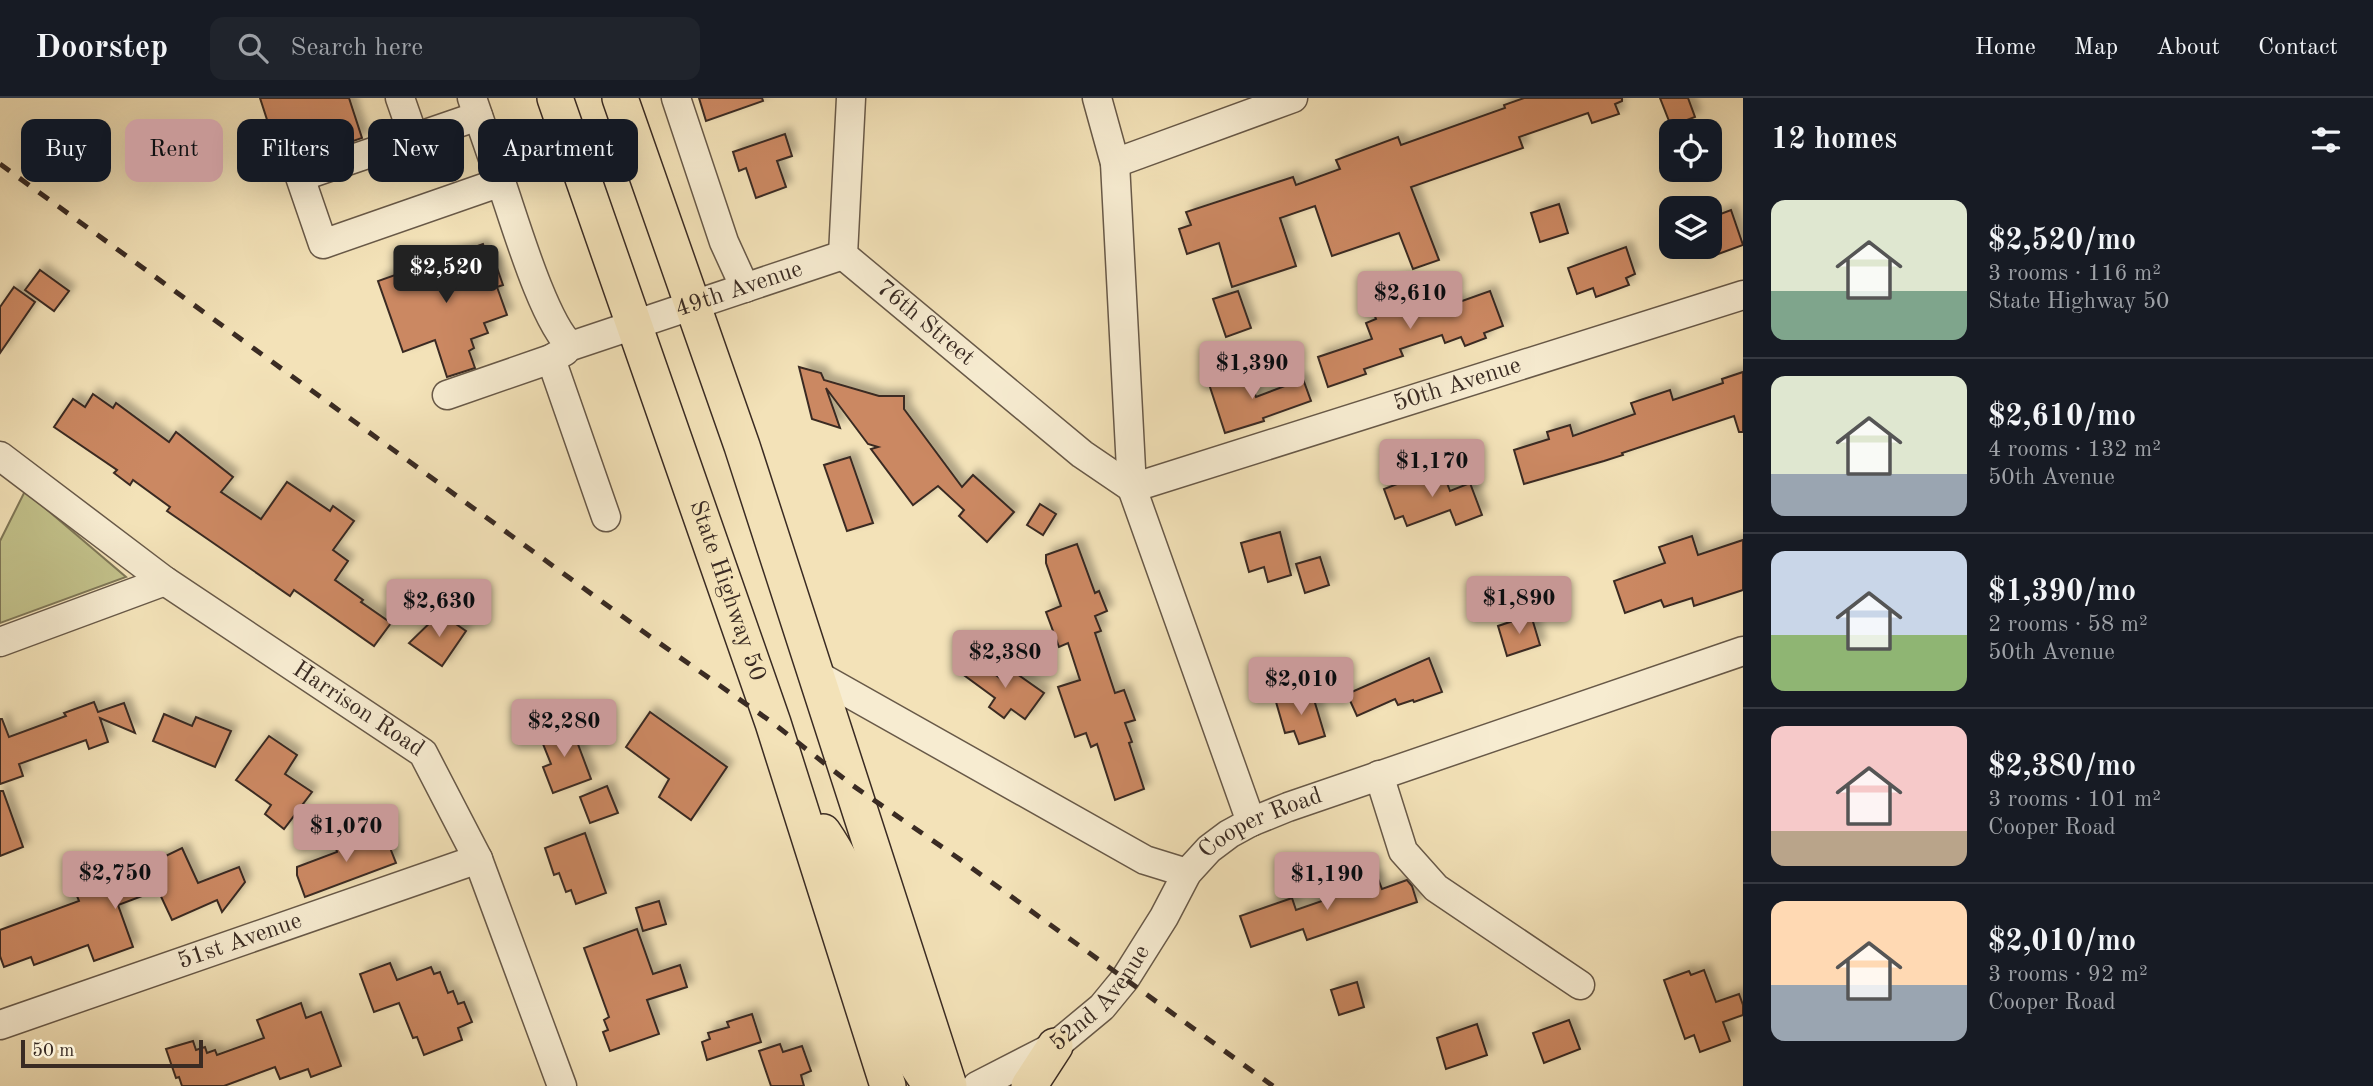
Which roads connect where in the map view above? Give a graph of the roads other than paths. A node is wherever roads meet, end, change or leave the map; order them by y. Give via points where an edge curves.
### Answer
1 (400, 98) edge
2 (555, 98) edge
3 (620, 98) edge
4 (676, 98) edge
5 (851, 98) edge
6 (1097, 98) edge
7 (1293, 98) edge
8 (475, 107) edge
9 (407, 119) edge
10 (451, 119) edge
11 (368, 154) edge
12 (1115, 163) junction
13 (498, 182) edge
14 (501, 182) edge
15 (843, 255) junction
16 (745, 288) junction
17 (1743, 295) edge
18 (692, 305) junction
19 (634, 324) junction
20 (561, 352) junction
21 (447, 395) dead end
22 (0, 456) edge
23 (1132, 488) junction
24 (606, 517) dead end
25 (165, 581) junction
26 (0, 642) edge
27 (1743, 651) edge
28 (815, 674) junction
29 (1379, 775) junction
30 (794, 788) junction
31 (1251, 821) junction
32 (478, 859) junction
33 (1187, 873) junction
34 (1580, 985) dead end
35 (0, 1025) edge
36 (1055, 1046) junction
37 (562, 1086) edge
38 (888, 1086) edge
39 (931, 1086) edge
40 (949, 1086) edge
41 (977, 1086) edge
42 (1028, 1086) edge

1 - 9 street
2 - 19 main road, State Highway 50
3 - 18 main road
4 - 16 street via 724,242
5 - 15 street
6 - 12 street
7 - 12 street
8 - 10 street
11 - 13 street via 300,177 323,244
12 - 23 street
14 - 20 street via 558,332
15 - 16 street, 49th Avenue
15 - 23 street, 76th Street via 1082,454
16 - 18 street, 49th Avenue
17 - 23 street, 50th Avenue
18 - 19 street, 49th Avenue
18 - 28 main road
19 - 20 street, 49th Avenue
19 - 30 main road, State Highway 50
20 - 21 street, 49th Avenue
20 - 24 street
22 - 25 street, Harrison Road
23 - 31 street
25 - 26 street
25 - 32 street, Harrison Road via 423,753
27 - 29 street, Cooper Road
28 - 33 street, Cooper Road via 1145,860
28 - 40 main road
29 - 31 street, Cooper Road
29 - 34 street via 1403,851 1436,888
30 - 38 main road, State Highway 50
30 - 39 main road via 850,879 909,1047
31 - 33 street, Cooper Road via 1209,849
32 - 35 street, 51st Avenue
32 - 37 street, Harrison Road
33 - 36 street, 52nd Avenue via 1125,979 1102,1007
36 - 41 street, 52nd Avenue
36 - 42 main road

